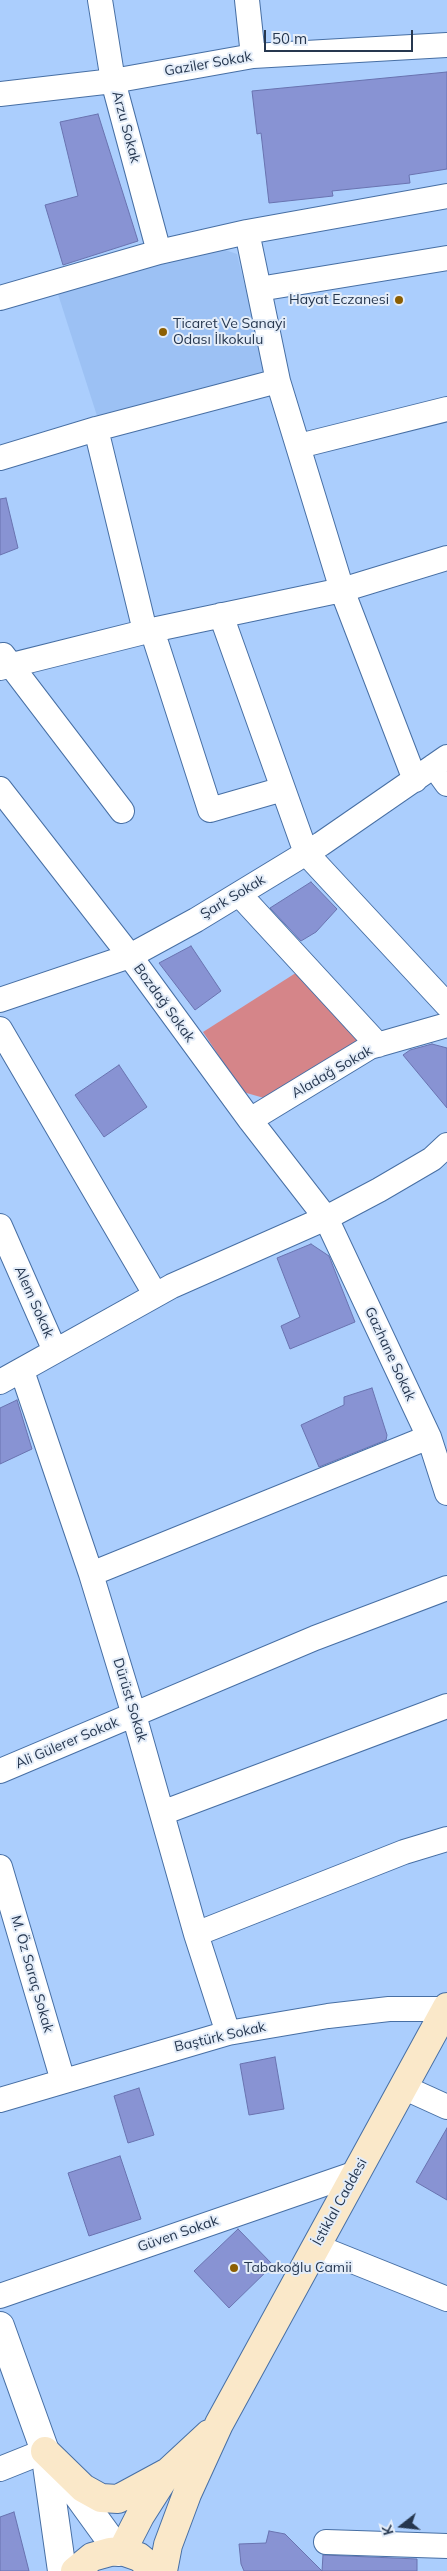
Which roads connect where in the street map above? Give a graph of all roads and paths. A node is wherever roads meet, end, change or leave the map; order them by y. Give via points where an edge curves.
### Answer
1 (100, 0) edge
2 (247, 0) edge
3 (447, 45) edge
4 (253, 56) junction
5 (113, 81) junction
6 (0, 94) edge
7 (447, 196) edge
8 (247, 232) junction
9 (159, 252) junction
10 (447, 258) edge
11 (259, 289) junction
12 (0, 298) edge
13 (278, 380) junction
14 (447, 409) edge
15 (96, 429) junction
16 (299, 446) junction
17 (0, 458) edge
18 (447, 558) edge
19 (342, 590) junction
20 (221, 615) junction
21 (148, 631) junction
22 (4, 661) edge
23 (443, 769) edge
24 (415, 780) junction
25 (0, 789) edge
26 (283, 789) junction
27 (122, 811) dead end
28 (306, 853) junction
29 (239, 894) junction
30 (130, 956) junction
31 (0, 1000) edge
32 (447, 1005) edge
33 (447, 1025) edge
34 (0, 1029) edge
35 (378, 1044) junction
36 (9, 1066) edge
37 (250, 1120) junction
38 (447, 1145) edge
39 (326, 1218) junction
40 (0, 1226) edge
41 (155, 1294) junction
42 (55, 1351) junction
43 (22, 1371) junction
44 (0, 1382) edge
45 (429, 1437) junction
46 (447, 1492) edge
47 (91, 1574) junction
48 (447, 1588) edge
49 (447, 1706) edge
50 (134, 1714) junction
51 (0, 1772) edge
52 (162, 1813) junction
53 (447, 1839) edge
54 (0, 1867) edge
55 (196, 1934) junction
56 (446, 2008) edge
57 (228, 2033) junction
58 (63, 2081) junction
59 (403, 2087) junction
60 (0, 2100) edge
61 (447, 2107) edge
62 (356, 2173) junction
63 (315, 2246) junction
64 (0, 2296) edge
65 (447, 2299) edge
66 (0, 2328) edge
67 (220, 2424) junction
68 (45, 2451) junction
69 (0, 2469) edge
70 (168, 2472) junction
71 (326, 2542) dead end
72 (447, 2546) edge
73 (120, 2551) junction
74 (62, 2571) edge
75 (75, 2571) edge
76 (156, 2571) edge
77 (163, 2571) edge

1 - 5 street, Arzu Sokak
2 - 4 street
3 - 4 street, Gaziler Sokak
4 - 5 street, Gaziler Sokak
5 - 6 street, Gaziler Sokak
5 - 9 street, Arzu Sokak
7 - 8 street
8 - 9 street
8 - 11 street
9 - 12 street
10 - 11 street
11 - 13 street
13 - 15 street
13 - 16 street
14 - 16 street
15 - 17 street
15 - 21 street
16 - 19 street
18 - 19 street
19 - 20 street
19 - 24 street
20 - 21 street
20 - 26 street
21 - 22 street
21 - 26 street via 210,810
22 - 27 street
23 - 24 street, Şark Sokak
24 - 28 street, Şark Sokak
25 - 30 street, Bozdağ Sokak
26 - 28 street
28 - 29 street, Şark Sokak
28 - 32 street
29 - 30 street, Şark Sokak
29 - 35 street
30 - 31 street, Şark Sokak
30 - 37 street, Bozdağ Sokak
33 - 35 street, Aladağ Sokak
34 - 36 street
35 - 37 street, Aladağ Sokak
36 - 41 street
37 - 39 street, Bozdağ Sokak
38 - 39 street via 432,1159
39 - 41 street
39 - 45 street, Gazhane Sokak
40 - 42 street, Alem Sokak
41 - 42 street
42 - 43 street
43 - 44 street
43 - 47 street, Dürüst Sokak
45 - 46 street, Gazhane Sokak
45 - 47 street
47 - 50 street, Dürüst Sokak
48 - 50 street, Ali Gülerer Sokak via 315,1638
49 - 52 street
50 - 51 street, Ali Gülerer Sokak
50 - 52 street, Dürüst Sokak
52 - 55 street, Dürüst Sokak
53 - 55 street via 404,1852
54 - 58 street, M. Öz Saraç Sokak
55 - 57 street, Dürüst Sokak
56 - 57 street, Baştürk Sokak via 389,2009
56 - 59 main road, İstiklal Caddesi
57 - 58 street, Baştürk Sokak
58 - 60 street, Baştürk Sokak
59 - 61 street
59 - 62 main road, İstiklal Caddesi
62 - 63 main road, İstiklal Caddesi
62 - 64 street, Güven Sokak
63 - 65 street
63 - 67 main road, İstiklal Caddesi
66 - 68 street
67 - 70 main road, İstiklal Caddesi
67 - 77 main road, İstiklal Caddesi via 187,2494 168,2545
68 - 69 street
68 - 70 main road via 83,2488 101,2498 118,2499
68 - 73 street
68 - 74 street
70 - 73 main road, İstiklal Caddesi
71 - 72 street
73 - 75 main road via 92,2557
73 - 76 main road via 139,2557

